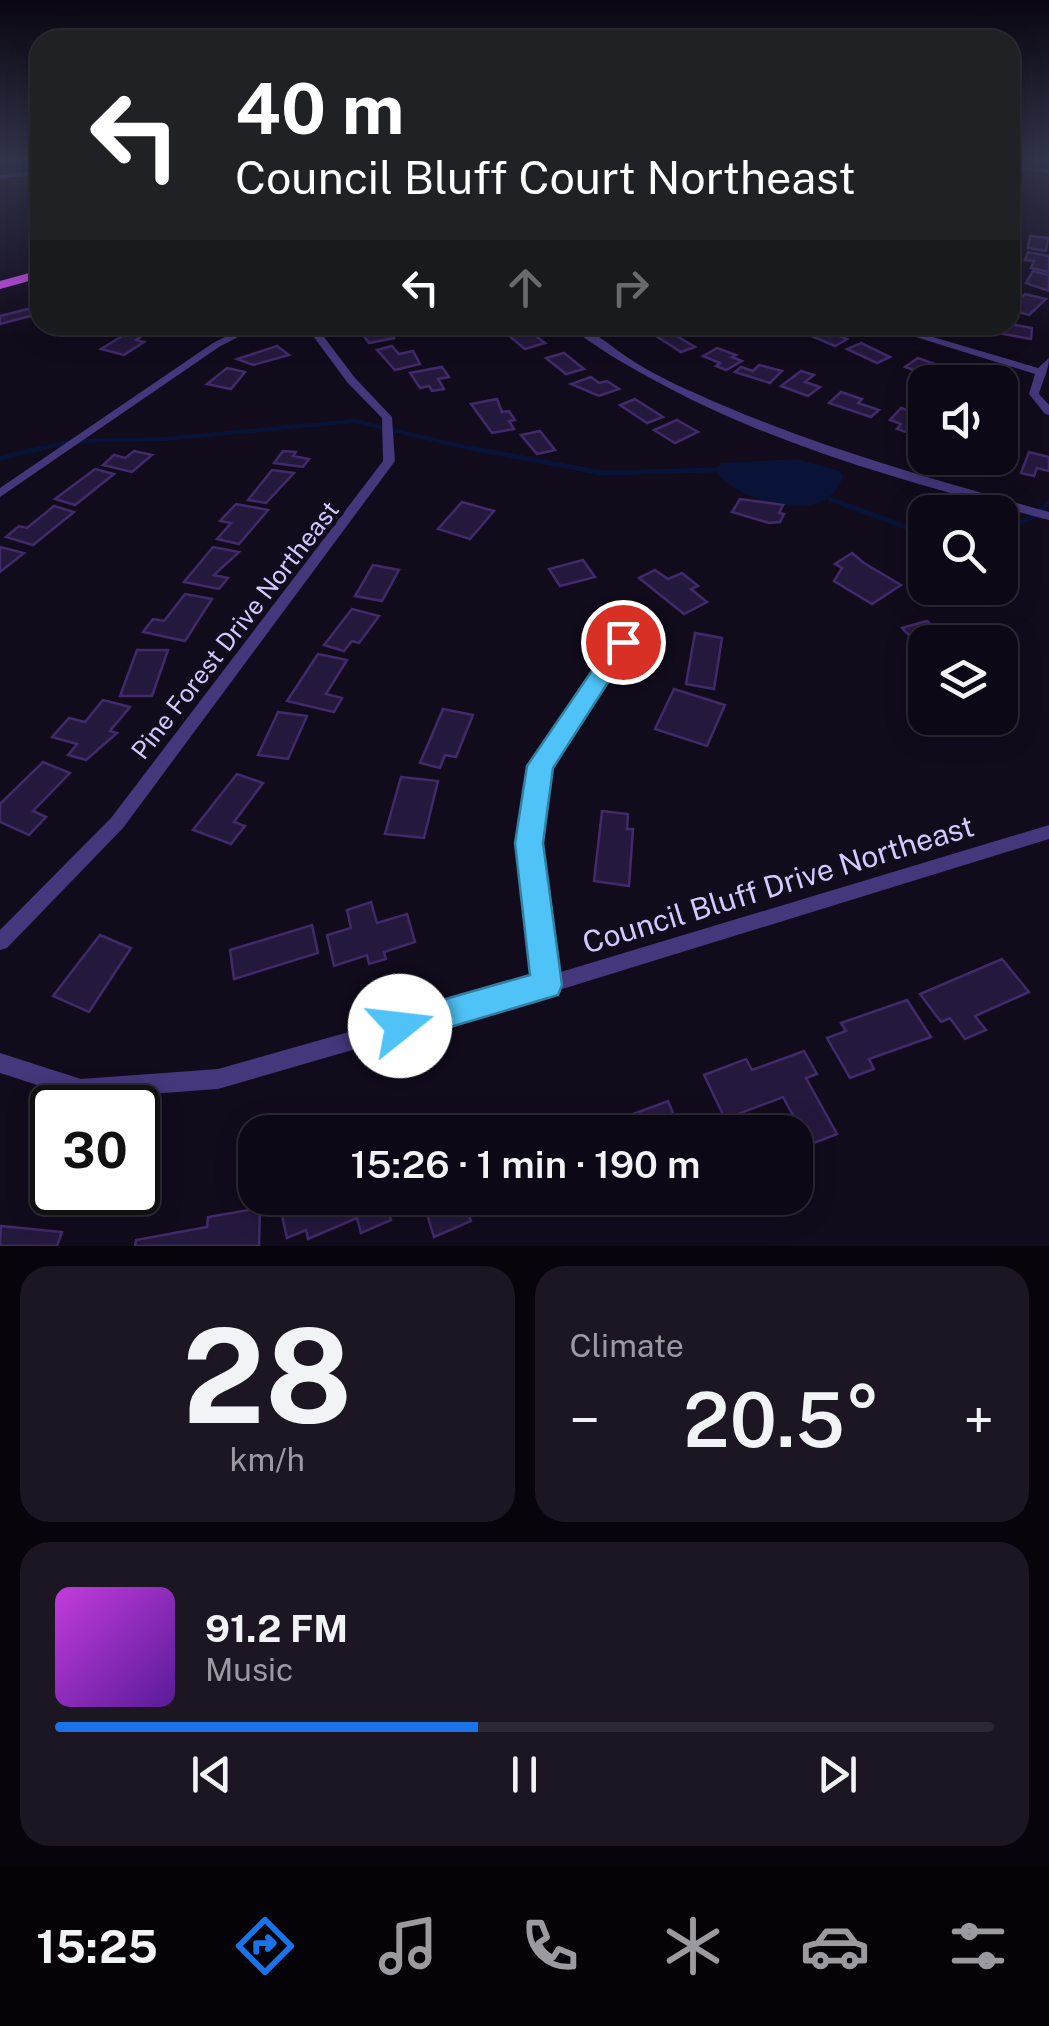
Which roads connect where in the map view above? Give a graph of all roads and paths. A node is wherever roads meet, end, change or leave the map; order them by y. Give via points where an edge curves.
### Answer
1 (30, 277) edge
2 (0, 285) edge
3 (236, 335) edge
4 (317, 335) edge
5 (590, 335) edge
6 (916, 335) edge
7 (1049, 361) edge
8 (1040, 372) junction
9 (1049, 412) edge
10 (0, 493) edge
11 (1049, 516) edge
12 (623, 642) dead end
13 (1049, 832) edge
14 (0, 942) edge
15 (546, 985) junction
16 (0, 1063) edge

1 - 2 main road
3 - 10 street
4 - 14 street, Pine Forest Drive Northeast via 387,416 390,461 117,824
5 - 11 street via 704,406 762,429
6 - 8 street
7 - 8 street
8 - 9 street via 1034,394
12 - 15 street via 540,766 529,843
13 - 15 street, Council Bluff Drive Northeast
15 - 16 street, Council Bluff Drive Northeast via 218,1079 81,1089

